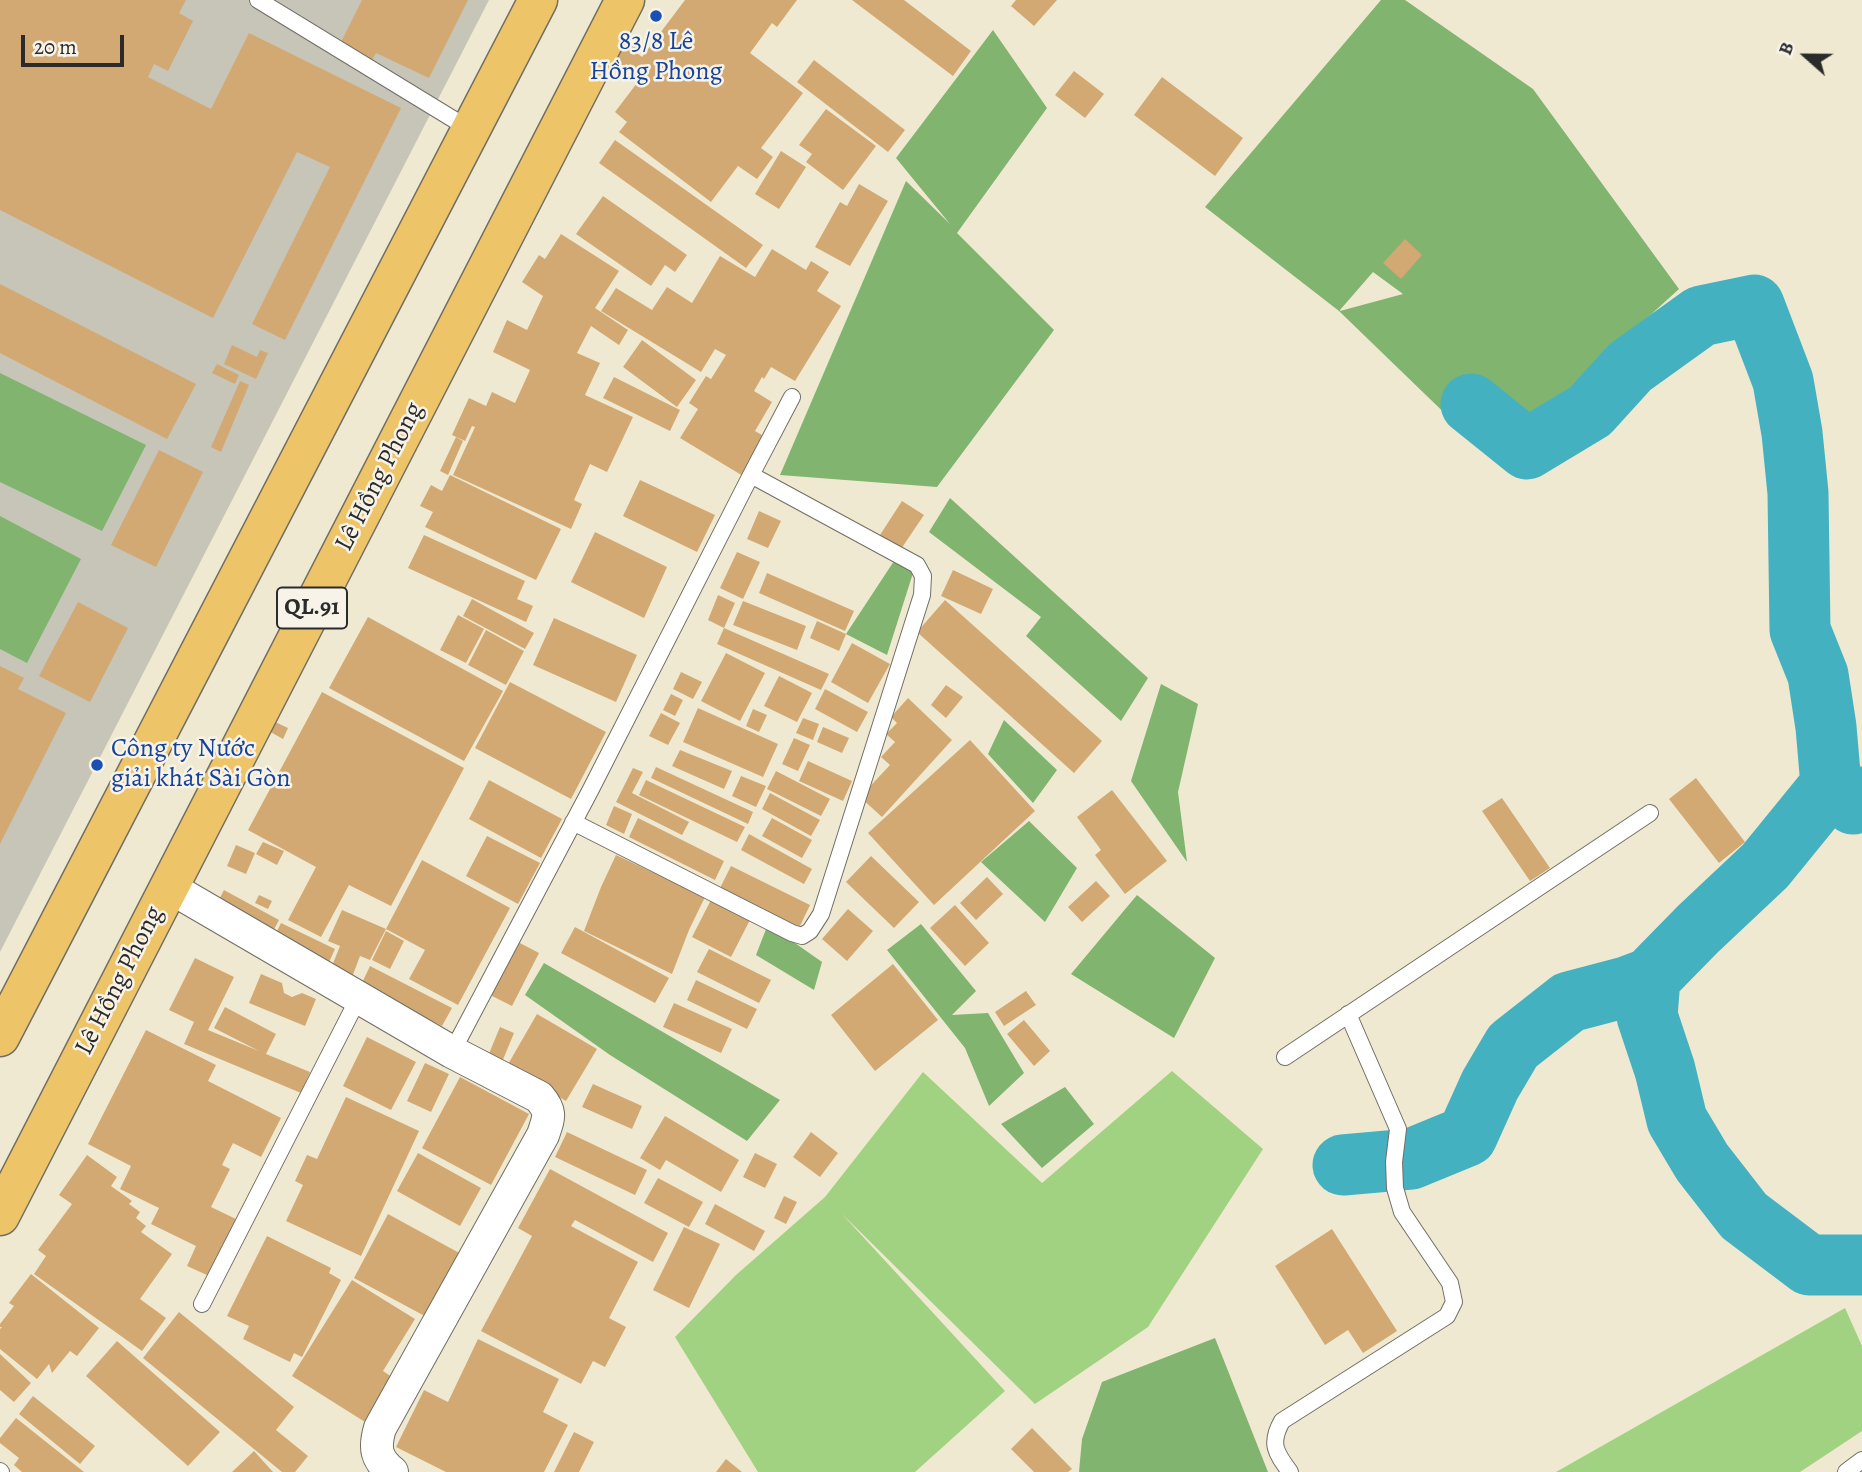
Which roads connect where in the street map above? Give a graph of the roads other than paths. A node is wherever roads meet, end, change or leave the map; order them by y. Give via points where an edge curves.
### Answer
1 (258, 0) edge
2 (538, 0) edge
3 (625, 0) edge
4 (471, 130) junction
5 (792, 397) dead end
6 (751, 474) junction
7 (1650, 813) dead end
8 (573, 822) junction
9 (169, 887) junction
10 (358, 999) junction
11 (1348, 1014) junction
12 (4, 1021) edge
13 (452, 1052) junction
14 (1285, 1057) dead end
15 (0, 1216) edge
16 (202, 1304) dead end
17 (1862, 1460) edge
18 (392, 1472) edge
19 (1290, 1472) edge
20 (1846, 1472) edge

1 - 4 lane
2 - 4 highway, QL.91
3 - 9 highway, Lê Hồng Phong / QL.91
4 - 12 highway, QL.91
5 - 6 lane
6 - 8 lane
6 - 8 lane via 917,565 923,576 922,595 821,914 810,931 802,936 792,933
7 - 11 lane
8 - 13 lane
9 - 10 street
9 - 15 highway, Lê Hồng Phong / QL.91
10 - 13 street
10 - 16 lane
11 - 14 lane
11 - 19 lane via 1398,1129 1395,1188 1402,1212 1450,1283 1454,1302 1447,1316 1282,1422 1275,1444
13 - 18 street via 539,1097 547,1106 549,1119 380,1428 379,1459
17 - 20 lane

